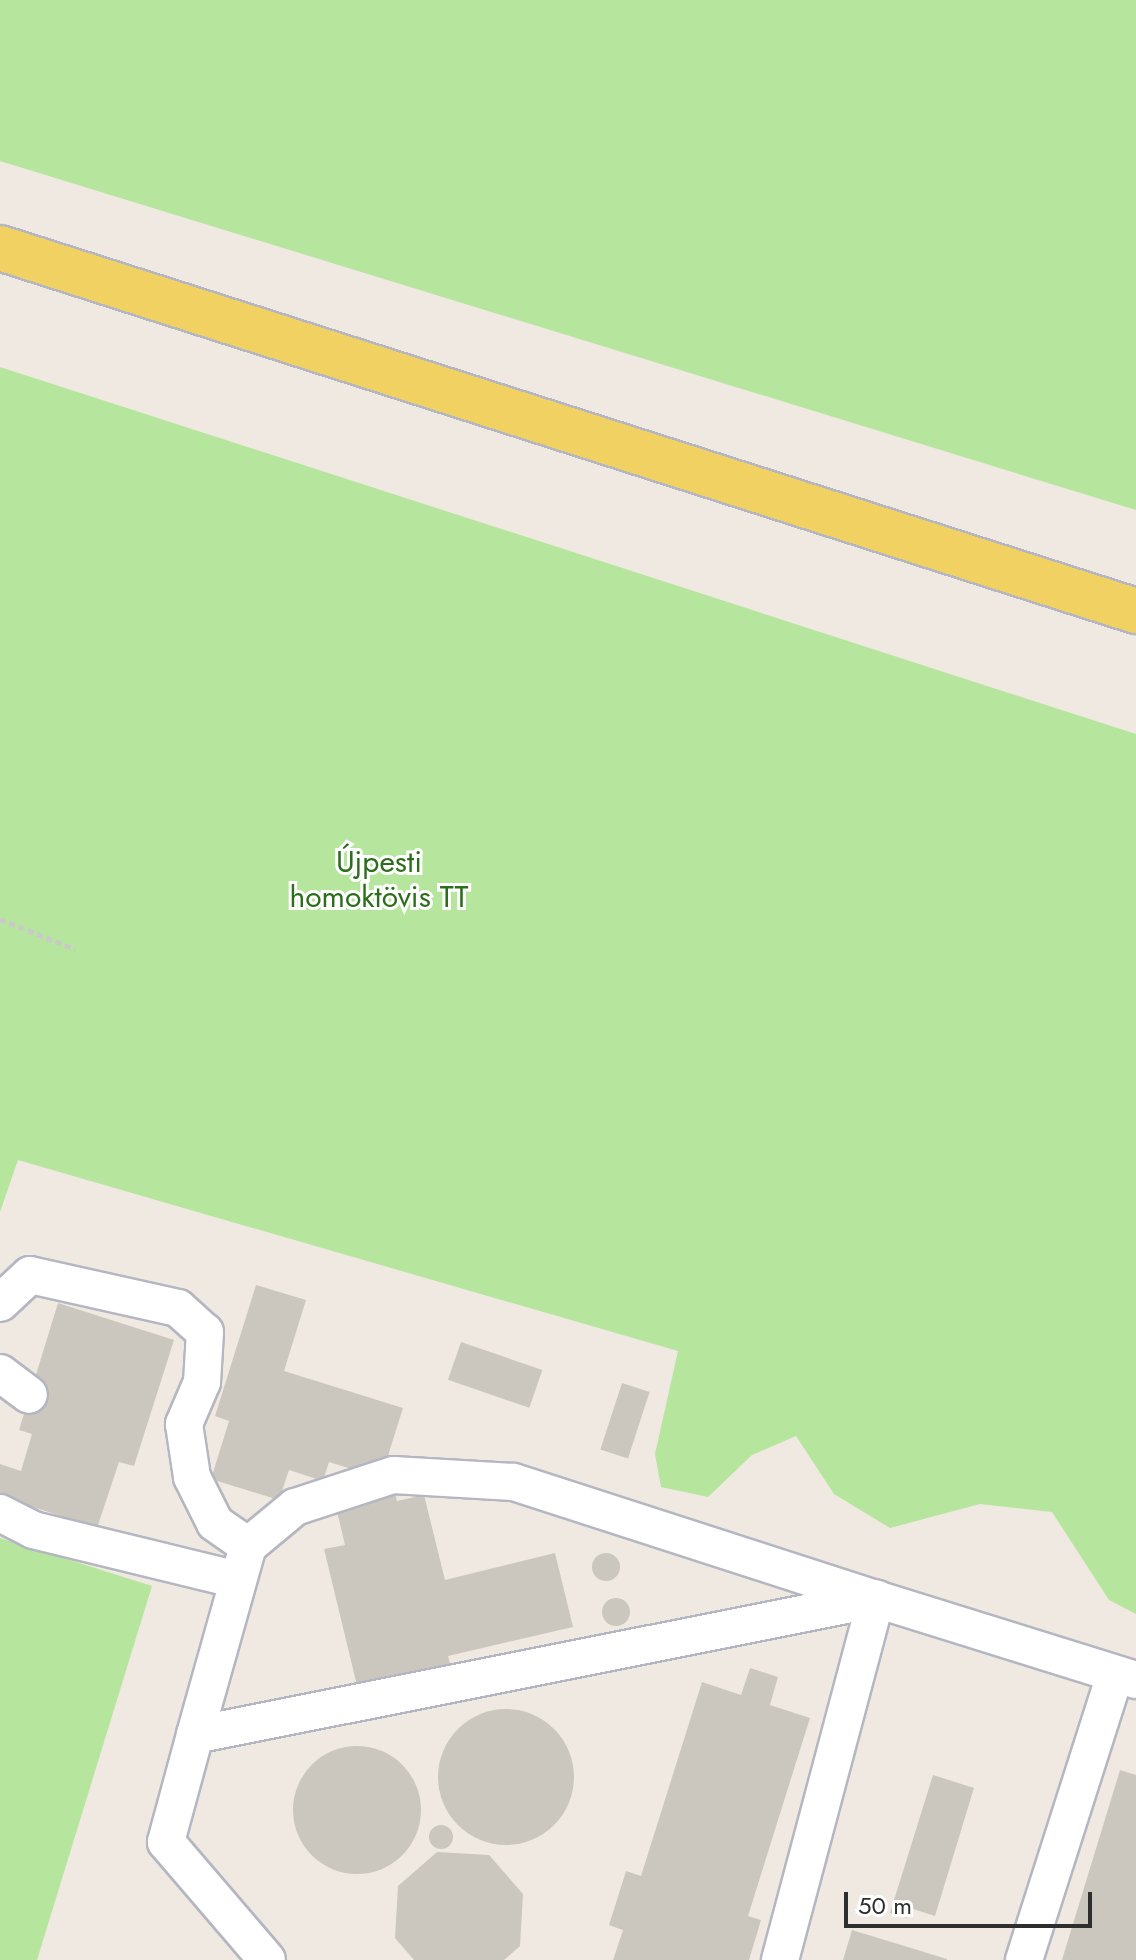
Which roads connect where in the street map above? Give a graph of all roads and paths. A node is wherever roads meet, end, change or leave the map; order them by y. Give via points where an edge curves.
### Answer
1 (0, 248) edge
2 (1136, 611) edge
3 (0, 919) edge
4 (75, 949) dead end
5 (0, 1303) edge
6 (0, 1373) edge
7 (29, 1395) dead end
8 (0, 1513) edge
9 (248, 1546) junction
10 (238, 1580) junction
11 (876, 1599) junction
12 (1126, 1677) edge
13 (195, 1735) junction
14 (267, 1960) edge
15 (780, 1960) edge
16 (1024, 1960) edge

1 - 2 main road
3 - 4 path
5 - 9 lane via 30,1275 178,1308 205,1332 202,1382 184,1424 192,1477 215,1523
6 - 7 lane
8 - 10 lane via 33,1530
9 - 10 lane
9 - 11 lane via 295,1507 393,1475 513,1482
10 - 13 lane
11 - 12 lane
11 - 13 lane
11 - 15 lane
12 - 16 lane
13 - 14 lane via 166,1842

